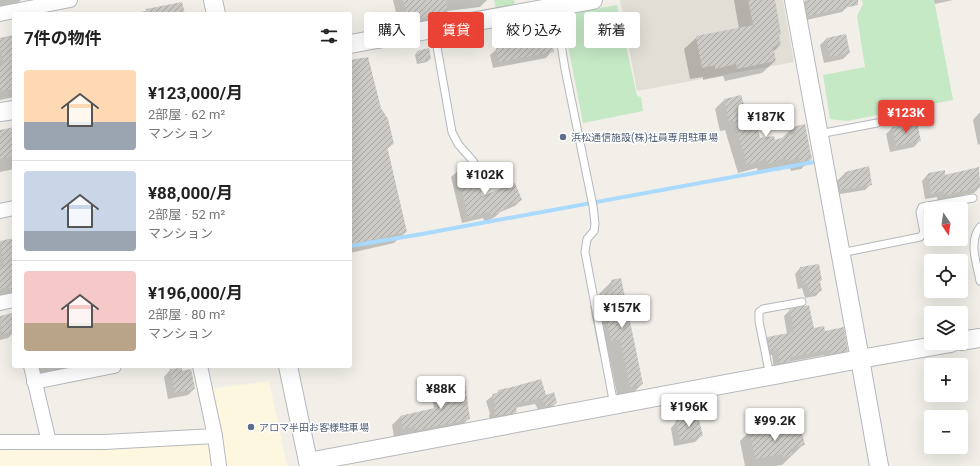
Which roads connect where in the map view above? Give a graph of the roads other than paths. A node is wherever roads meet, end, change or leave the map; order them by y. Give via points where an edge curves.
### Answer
1 (70, 0) edge
2 (213, 0) edge
3 (593, 0) edge
4 (794, 0) edge
5 (555, 7) junction
6 (216, 12) edge
7 (0, 14) edge
8 (484, 20) edge
9 (428, 30) edge
10 (352, 44) edge
11 (437, 48) edge
12 (12, 110) edge
13 (0, 112) edge
14 (877, 123) dead end
15 (819, 134) junction
16 (481, 177) dead end
17 (973, 198) dead end
18 (12, 208) edge
19 (0, 211) edge
20 (980, 227) edge
21 (841, 253) junction
22 (980, 281) edge
23 (12, 300) edge
24 (802, 302) dead end
25 (0, 303) edge
26 (980, 338) edge
27 (968, 340) edge
28 (924, 348) edge
29 (860, 360) junction
30 (31, 368) edge
31 (104, 368) edge
32 (200, 368) edge
33 (288, 368) edge
34 (770, 376) junction
35 (34, 382) junction
36 (614, 405) junction
37 (215, 436) junction
38 (0, 442) edge
39 (48, 442) junction
40 (309, 464) edge
41 (219, 466) edge
42 (879, 466) edge

1 - 7 street
2 - 6 street
3 - 5 street
4 - 15 street
5 - 8 street
5 - 36 lane via 592,203 595,224 594,231 587,239 585,252
9 - 10 street
11 - 16 lane via 452,132
12 - 13 street
14 - 15 lane
15 - 21 street
17 - 21 lane via 922,207 920,212 924,233 920,238
18 - 19 street
20 - 22 lane via 974,238 974,246
21 - 29 street
23 - 25 street
24 - 34 lane via 763,309 759,312
26 - 27 street
28 - 29 street
29 - 34 street
29 - 42 street
30 - 35 street
31 - 35 street
32 - 37 street
33 - 40 street
34 - 36 street
35 - 39 street
36 - 40 street
37 - 39 street via 104,442
37 - 41 street
38 - 39 street

